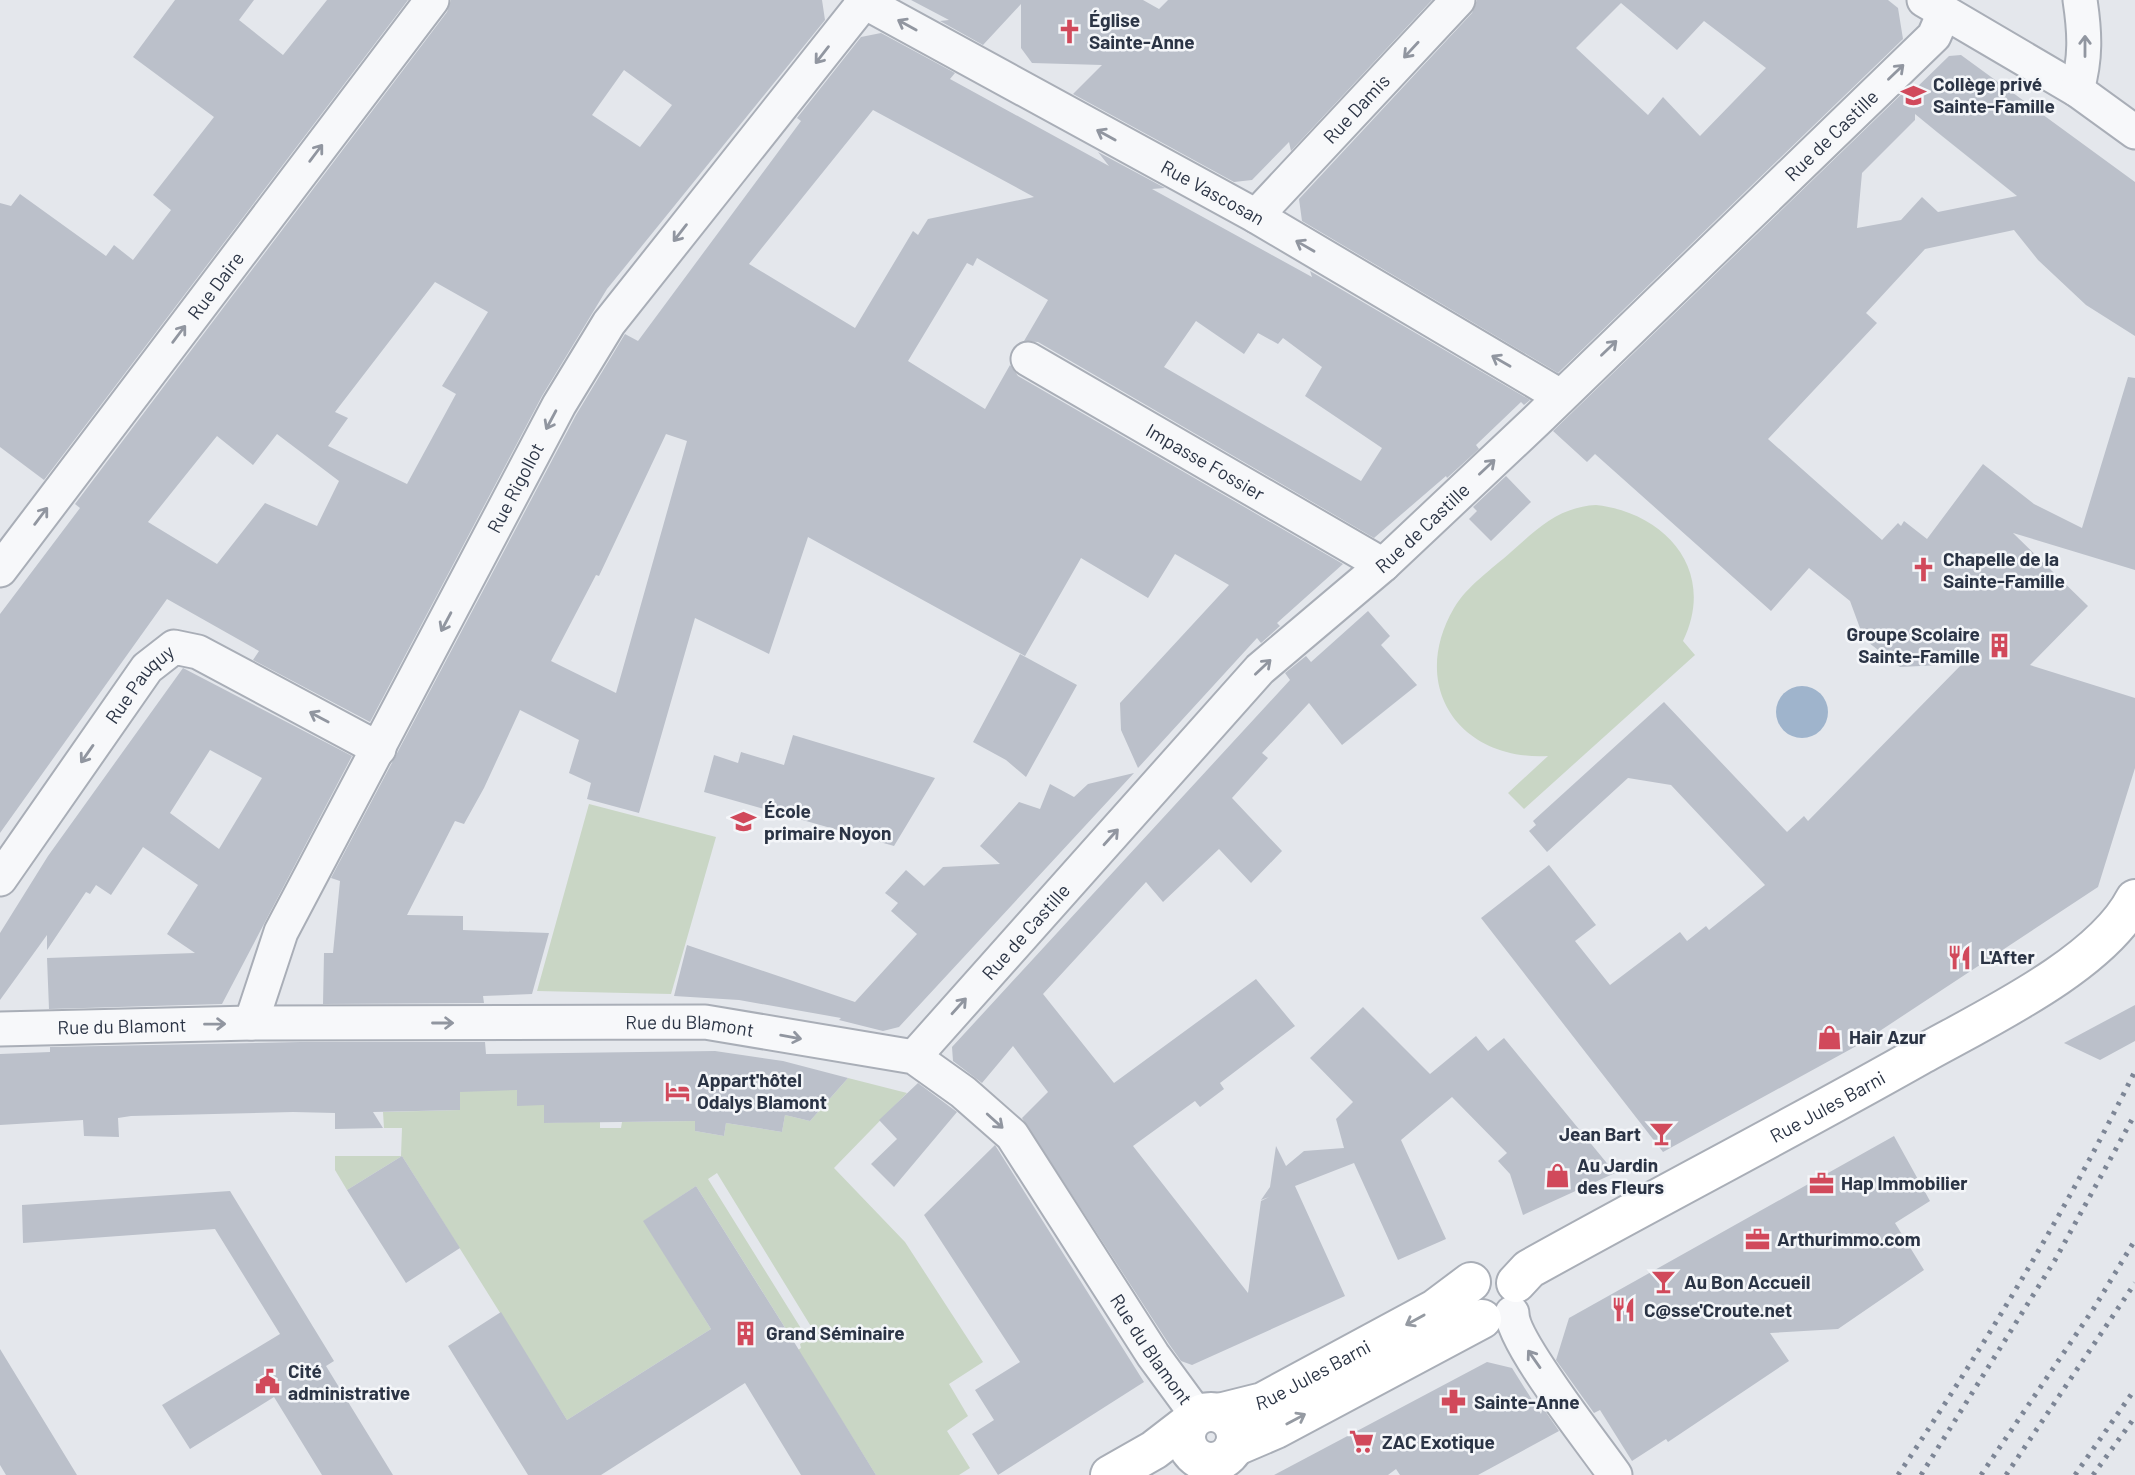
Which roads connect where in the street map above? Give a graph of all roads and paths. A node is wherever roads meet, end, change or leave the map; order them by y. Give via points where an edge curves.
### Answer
1 (432, 0) edge
2 (1458, 0) edge
3 (2080, 0) edge
4 (863, 1) edge
5 (1934, 6) edge
6 (2077, 90) junction
7 (2135, 132) edge
8 (1256, 216) junction
9 (1028, 359) dead end
10 (1560, 396) junction
11 (1383, 565) junction
12 (0, 570) edge
13 (379, 750) junction
14 (0, 879) edge
15 (2131, 906) edge
16 (251, 1023) junction
17 (0, 1028) edge
18 (914, 1057) junction
19 (1504, 1305) junction
20 (1202, 1417) junction
21 (1214, 1462) edge
22 (1110, 1475) edge
23 (1615, 1475) edge

12 -> 1 street, Rue Daire
2 -> 8 street, Rue Damis
6 -> 3 street via 2085,40
8 -> 4 street, Rue Vascosan
4 -> 13 street, Rue Rigollot via 609,323 559,405
5 - 6 street
10 -> 5 street, Rue de Castille via 1934,36
6 - 7 street
10 -> 8 street, Rue Vascosan
9 - 11 street, Impasse Fossier
11 -> 10 street, Rue de Castille
18 -> 11 street, Rue de Castille via 1260,669
13 -> 14 street, Rue Pauquy via 198,652 174,647 147,668
13 - 16 street, Rue Rigollot via 281,932
15 - 19 main road, Rue Jules Barni via 2097,946 2029,993 1803,1122 1529,1269
17 -> 16 street, Rue du Blamont
16 -> 18 street, Rue du Blamont via 705,1022
18 -> 20 street, Rue du Blamont via 1012,1135 1153,1355
19 -> 20 main road, Rue Jules Barni via 1498,1270 1483,1272 1435,1308 1263,1402
21 -> 19 main road, Rue Jules Barni
23 -> 19 street via 1525,1346
20 - 21 main road via 1185,1435 1191,1452
20 - 22 main road, Rue Jules Barni

